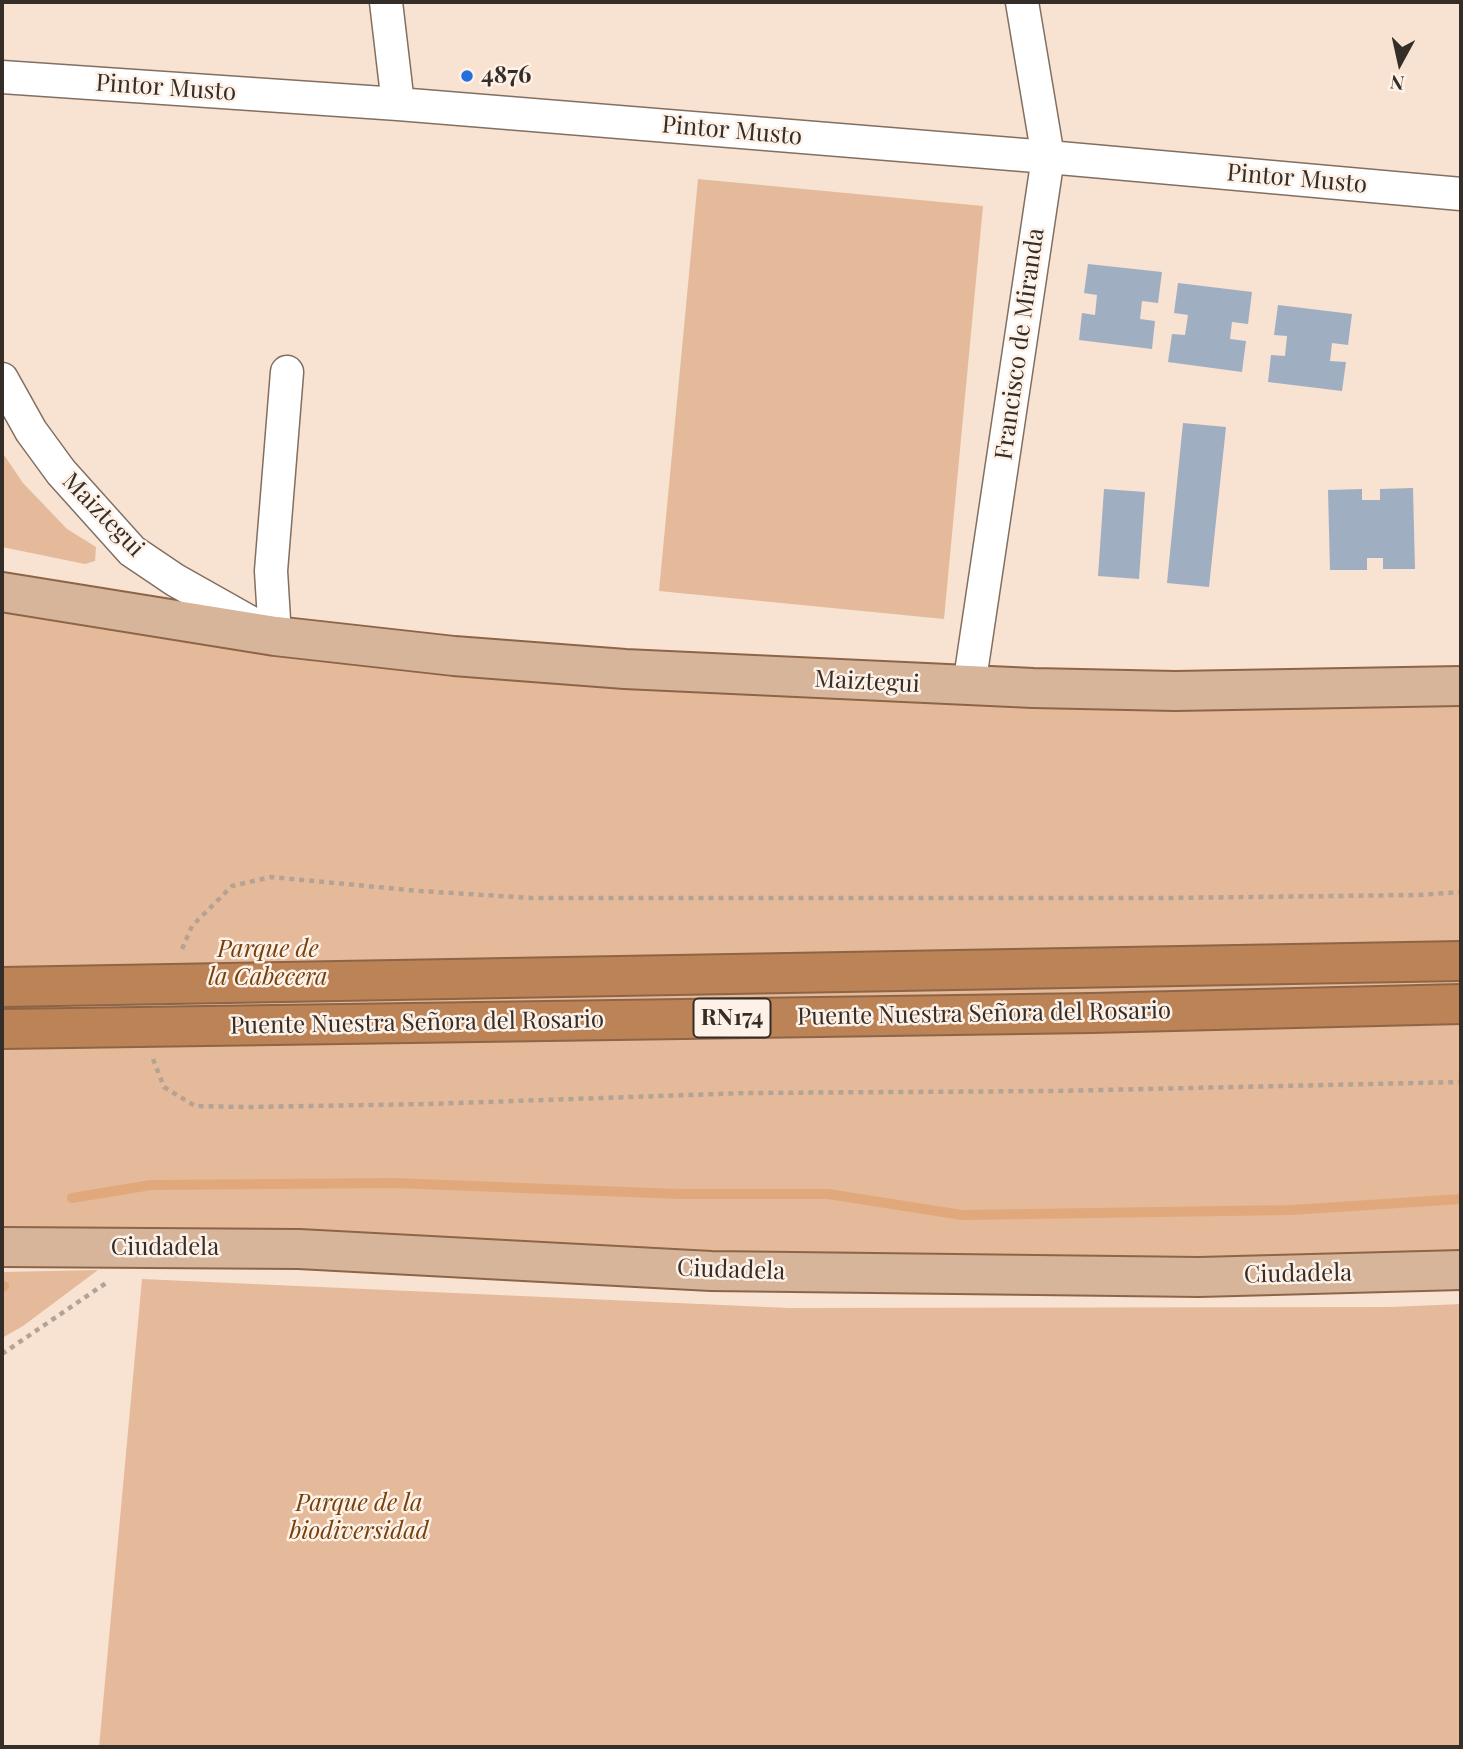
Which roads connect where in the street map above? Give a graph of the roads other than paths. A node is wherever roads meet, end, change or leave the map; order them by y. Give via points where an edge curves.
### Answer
1 (386, 2) edge
2 (1022, 2) edge
3 (2, 77) edge
4 (398, 104) junction
5 (1048, 157) junction
6 (1461, 194) edge
7 (287, 372) dead end
8 (2, 379) edge
9 (2, 592) edge
10 (275, 636) junction
11 (969, 686) junction
12 (1461, 686) edge
13 (1461, 961) edge
14 (2, 986) edge
15 (1461, 1004) edge
16 (2, 1029) edge
17 (2, 1247) edge
18 (1461, 1270) edge

1 - 4 street
2 - 5 street, Francisco de Miranda
3 - 4 street, Pintor Musto
4 - 5 street, Pintor Musto
5 - 6 street, Pintor Musto
5 - 11 street, Francisco de Miranda
7 - 10 street via 271,572
8 - 10 street, Maiztegui via 61,472 132,551
9 - 10 main road, Maiztegui
10 - 11 main road, Maiztegui via 625,669
11 - 12 main road, Maiztegui via 1175,691
13 - 14 highway, Puente Nuestra Señora del Rosario / RN174, bridge
15 - 16 highway, Puente Nuestra Señora del Rosario / RN174, bridge
17 - 18 main road, Ciudadela via 299,1249 711,1271 1199,1277

